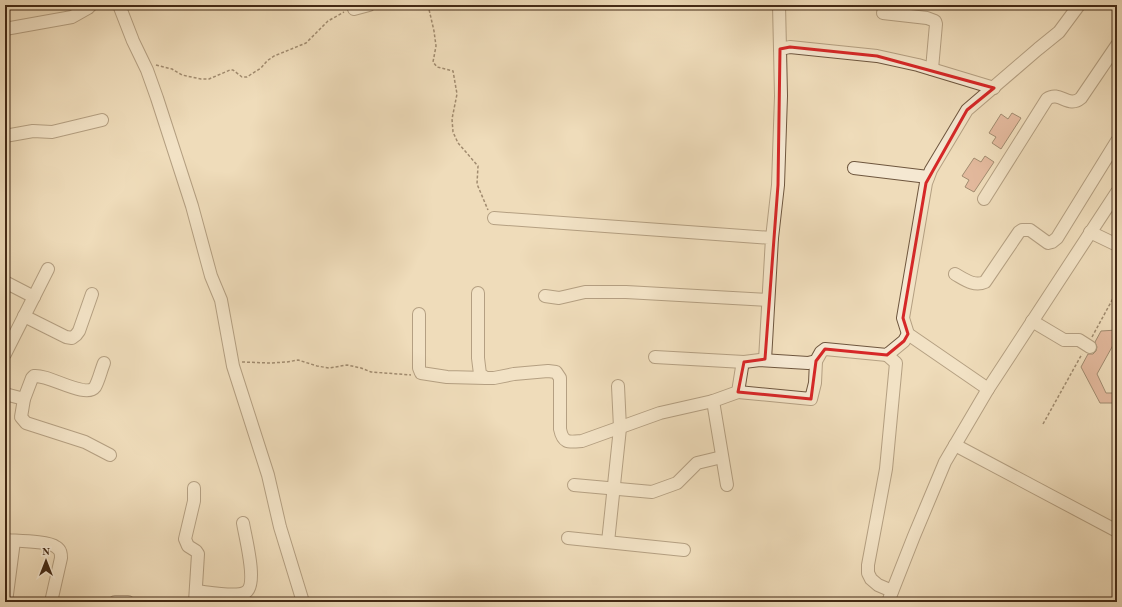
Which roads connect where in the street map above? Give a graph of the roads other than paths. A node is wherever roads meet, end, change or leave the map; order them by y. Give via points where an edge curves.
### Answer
1 (91, 5) edge
2 (119, 5) edge
3 (369, 5) edge
4 (779, 5) edge
5 (1078, 5) edge
6 (354, 10) road end
7 (883, 13) dead end
8 (5, 29) edge
9 (1117, 45) edge
10 (780, 49) junction
11 (932, 69) junction
12 (994, 88) junction
13 (102, 120) dead end
14 (5, 136) edge
15 (1117, 141) edge
16 (854, 168) dead end
17 (928, 177) junction
18 (1117, 192) edge
19 (984, 199) dead end
20 (494, 218) road end
21 (1090, 232) junction
22 (772, 238) junction
23 (1117, 245) edge
24 (48, 269) dead end
25 (955, 274) dead end
26 (5, 282) edge
27 (478, 293) dead end
28 (92, 294) dead end
29 (545, 296) dead end
30 (34, 297) junction
31 (768, 300) junction
32 (419, 314) dead end
33 (24, 316) junction
34 (1032, 321) junction
35 (908, 334) junction
36 (1089, 346) road end
37 (5, 354) edge
38 (887, 355) junction
39 (655, 357) dead end
40 (765, 360) junction
41 (816, 361) junction
42 (744, 362) junction
43 (104, 363) dead end
44 (486, 378) junction
45 (618, 386) dead end
46 (988, 388) junction
47 (738, 392) junction
48 (5, 394) edge
49 (24, 399) junction
50 (713, 401) junction
51 (620, 428) junction
52 (955, 445) junction
53 (110, 455) dead end
54 (722, 457) junction
55 (574, 485) dead end
56 (727, 485) dead end
57 (194, 488) dead end
58 (613, 489) junction
59 (243, 523) dead end
60 (1117, 531) edge
61 (568, 538) dead end
62 (9, 540) edge
63 (608, 542) junction
64 (684, 550) dead end
65 (196, 596) edge
66 (890, 597) edge
67 (6, 602) edge
68 (51, 602) edge
69 (115, 602) edge
70 (128, 602) edge
71 (303, 602) edge

1 - 8 street via 72,17
2 - 71 street via 157,98 192,206 211,276 221,300 232,362 268,475 280,527
3 - 6 street
4 - 10 street
5 - 12 street via 1059,32
7 - 11 street via 935,21
9 - 19 street via 1076,102 1057,96 1047,99
10 - 11 street via 790,47 877,56
10 - 22 street via 778,185
11 - 12 street
12 - 17 street via 967,110
13 - 14 street via 52,132 33,131
15 - 25 street via 1057,238 1048,243 1030,230 1022,230 985,282 975,284
16 - 17 street
17 - 35 street via 903,318
18 - 21 street
20 - 22 street
21 - 23 street
21 - 34 street
22 - 31 street
24 - 30 street
26 - 30 street
27 - 44 street via 479,369 480,374
28 - 33 street via 74,338 66,338
29 - 31 street via 559,298 585,292 626,292
30 - 33 street
31 - 40 street
32 - 44 street via 421,373
33 - 37 street
34 - 36 street via 1064,340 1079,340
34 - 46 street
35 - 38 street via 904,341
35 - 46 street
38 - 41 street via 825,350
38 - 66 street via 896,363 886,469 871,542 868,573
39 - 42 street
40 - 41 street via 808,363
40 - 42 street
41 - 47 street via 811,399
42 - 47 street
43 - 49 street via 91,390 82,390 34,376
44 - 51 street via 548,370 556,372 560,378 560,429 566,441 582,441
45 - 51 street
46 - 52 street
47 - 50 street
48 - 49 street
49 - 53 street via 21,417 26,423 85,442
50 - 51 street via 660,413
50 - 54 street
51 - 58 street
52 - 60 street
52 - 66 street via 945,462
54 - 56 street
54 - 58 street via 697,463 677,484 661,490 641,492
55 - 58 street
57 - 65 street via 194,502 185,539 188,546 198,554
58 - 63 street
59 - 65 street via 251,566 252,583 249,590 238,594
61 - 63 street
62 - 67 street
62 - 68 street via 57,547 61,558
63 - 64 street
69 - 70 street

